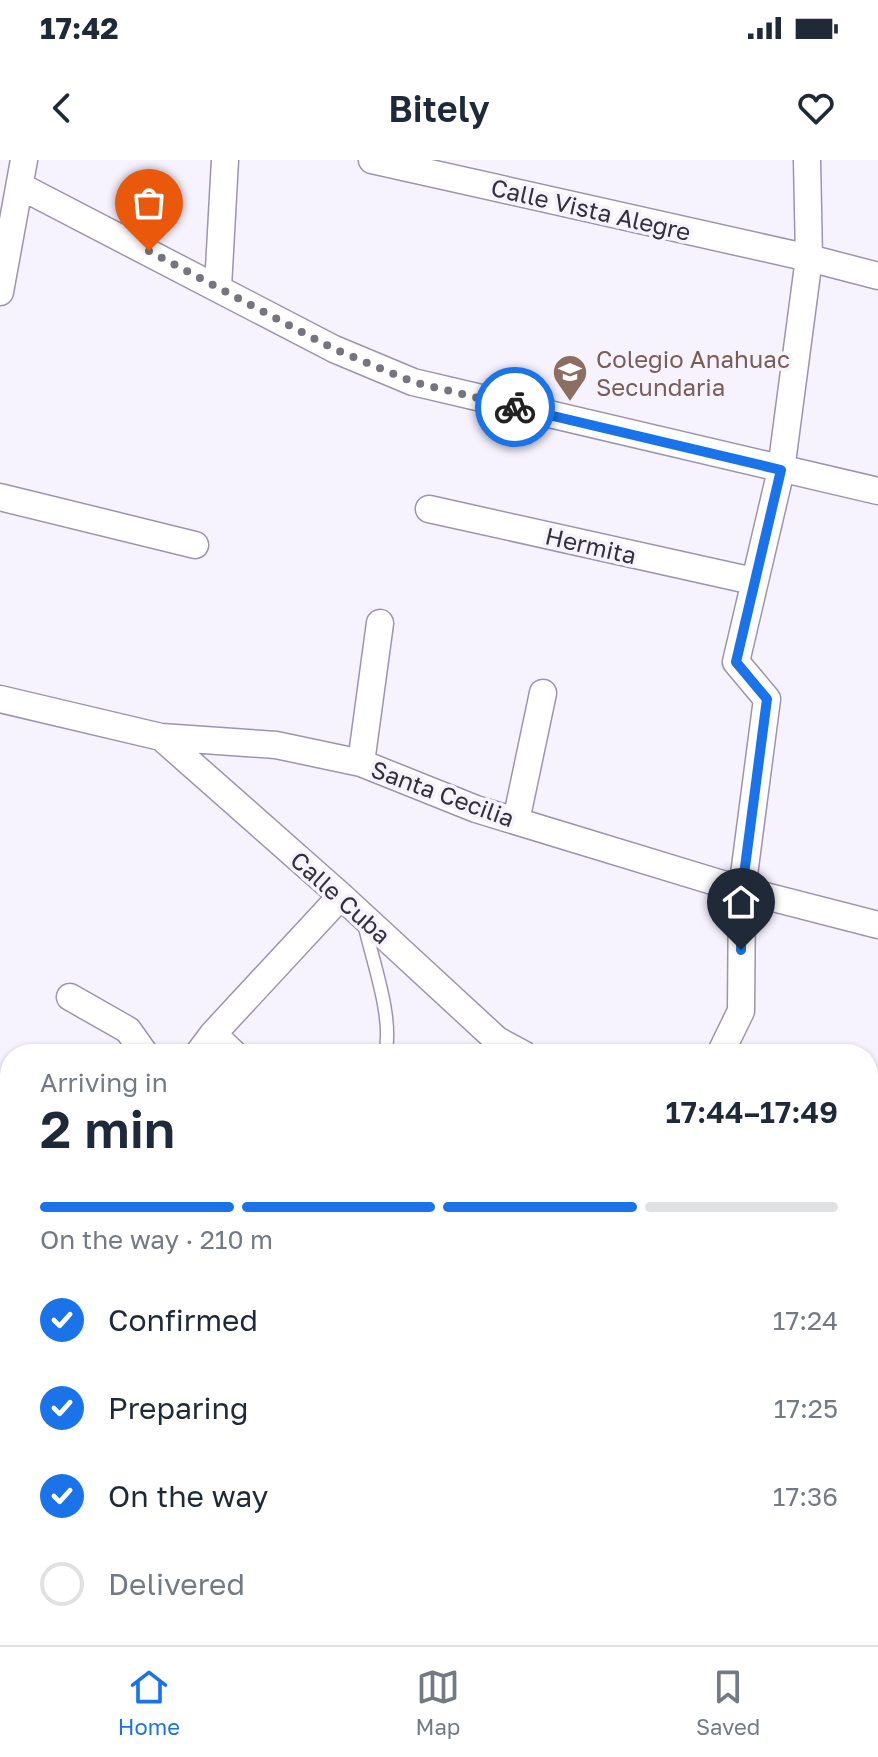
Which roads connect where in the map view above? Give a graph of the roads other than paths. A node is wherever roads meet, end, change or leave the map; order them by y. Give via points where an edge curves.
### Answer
1 (225, 160) edge
2 (372, 160) edge
3 (807, 160) edge
4 (22, 173) edge
5 (809, 258) junction
6 (878, 276) edge
7 (1, 279) edge
8 (218, 287) junction
9 (781, 470) junction
10 (878, 491) edge
11 (0, 497) edge
12 (429, 509) dead end
13 (195, 545) dead end
14 (753, 581) junction
15 (380, 623) dead end
16 (543, 693) dead end
17 (0, 699) edge
18 (161, 737) junction
19 (361, 763) junction
20 (516, 821) junction
21 (742, 890) junction
22 (341, 896) junction
23 (362, 916) junction
24 (878, 925) edge
25 (70, 997) dead end
26 (138, 1044) edge
27 (205, 1044) edge
28 (388, 1044) edge
29 (504, 1044) edge
30 (725, 1044) edge

1 - 8 street
2 - 5 street, Calle Vista Alegre
3 - 5 street
4 - 7 street
4 - 8 street
5 - 6 street, Calle Vista Alegre
5 - 9 street
8 - 9 street via 334,349 413,382
9 - 10 street
9 - 14 street
11 - 13 street
12 - 14 street, Hermita
14 - 21 street via 736,662 767,699
15 - 19 street
16 - 20 street
17 - 18 street, Santa Cecilia
18 - 19 street, Santa Cecilia via 276,745
18 - 22 street, Calle Cuba
19 - 20 street, Santa Cecilia
20 - 21 street, Santa Cecilia
21 - 24 street, Santa Cecilia
21 - 30 street via 741,1011
22 - 23 street, Calle Cuba
22 - 27 street
23 - 28 lane
23 - 29 street, Calle Cuba
25 - 26 street via 128,1030

